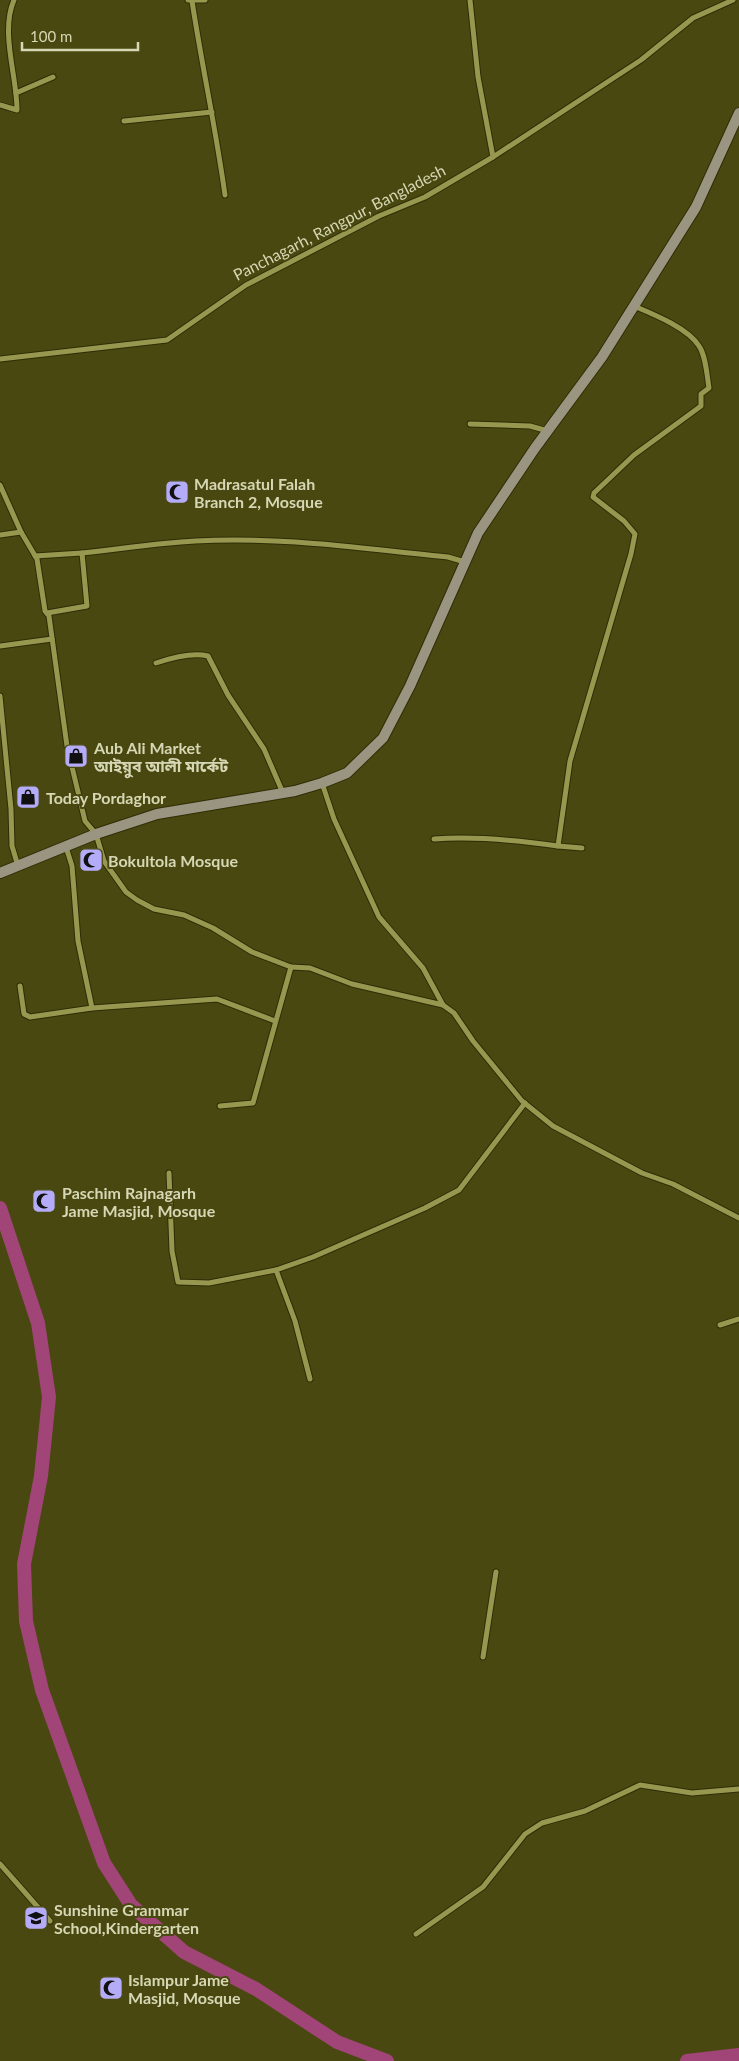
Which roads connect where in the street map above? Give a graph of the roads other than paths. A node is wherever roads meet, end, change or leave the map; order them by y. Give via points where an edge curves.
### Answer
1 (14, 0) edge
2 (205, 0) edge
3 (470, 0) edge
4 (714, 0) edge
5 (733, 0) edge
6 (190, 1) edge
7 (716, 8) junction
8 (53, 77) dead end
9 (16, 93) junction
10 (0, 105) edge
11 (212, 112) junction
12 (739, 113) edge
13 (124, 121) dead end
14 (493, 157) junction
15 (225, 195) dead end
16 (634, 306) junction
17 (0, 359) edge
18 (470, 424) dead end
19 (548, 431) junction
20 (0, 485) edge
21 (21, 532) junction
22 (0, 534) edge
23 (82, 552) junction
24 (35, 556) junction
25 (465, 562) junction
26 (47, 613) junction
27 (52, 639) junction
28 (0, 646) edge
29 (156, 663) dead end
30 (0, 696) edge
31 (322, 783) junction
32 (283, 793) junction
33 (96, 834) junction
34 (434, 839) dead end
35 (558, 846) junction
36 (66, 847) junction
37 (582, 848) dead end
38 (18, 866) junction
39 (0, 873) edge
40 (291, 967) junction
41 (20, 986) dead end
42 (443, 1005) junction
43 (92, 1008) junction
44 (275, 1021) junction
45 (525, 1104) junction
46 (220, 1106) dead end
47 (169, 1173) dead end
48 (739, 1218) edge
49 (276, 1270) junction
50 (739, 1319) edge
51 (720, 1325) dead end
52 (310, 1379) dead end
53 (496, 1572) dead end
54 (483, 1657) dead end
55 (739, 1789) edge
56 (0, 1864) edge
57 (50, 1921) dead end
58 (416, 1934) dead end

1 - 9 street via 7,22 7,41
2 - 6 street
3 - 14 street via 485,122
4 - 7 street
5 - 7 street, Panchagarh, Rangpur, Bangladesh
6 - 11 street
7 - 14 street, Panchagarh, Rangpur, Bangladesh via 693,18 641,60
8 - 9 street
9 - 10 street via 17,110
11 - 13 street
11 - 15 street
12 - 16 street via 696,206
14 - 17 street, Panchagarh, Rangpur, Bangladesh via 425,197 379,216 246,285 167,340
16 - 19 street via 602,357
16 - 35 street via 661,318 692,338 701,348 709,388 701,394 701,406 634,455 594,493 593,498 624,521 635,534 570,761
18 - 19 street via 530,426
19 - 25 street via 478,533
20 - 21 street
21 - 22 street
21 - 24 street
23 - 24 street
23 - 25 street via 239,540 448,557
23 - 26 street via 87,606
24 - 26 street
25 - 31 street via 410,686 383,738 347,773
26 - 27 street
27 - 28 street
27 - 33 street via 66,746 85,821
29 - 32 street via 186,656 208,656 228,695 264,749
30 - 38 street via 12,846
31 - 32 street
31 - 42 street via 334,819 379,917 423,968
32 - 33 street via 157,814
33 - 36 street
33 - 40 street via 104,861 126,892 137,900 154,909 184,915 252,952
34 - 35 street via 492,838
35 - 37 street
36 - 38 street
36 - 43 street via 72,866 78,941
38 - 39 street
40 - 42 street via 310,968 352,984
40 - 44 street
41 - 43 street via 24,1014 30,1017
42 - 45 street via 454,1013
43 - 44 street via 217,999
44 - 46 street via 253,1103
45 - 48 street via 553,1126
45 - 49 street via 459,1190 425,1208
47 - 49 street via 172,1251 178,1282 209,1282
49 - 52 street
50 - 51 street
53 - 54 street
55 - 58 street via 692,1793 640,1785 585,1811 542,1823 525,1834 483,1887
56 - 57 street

